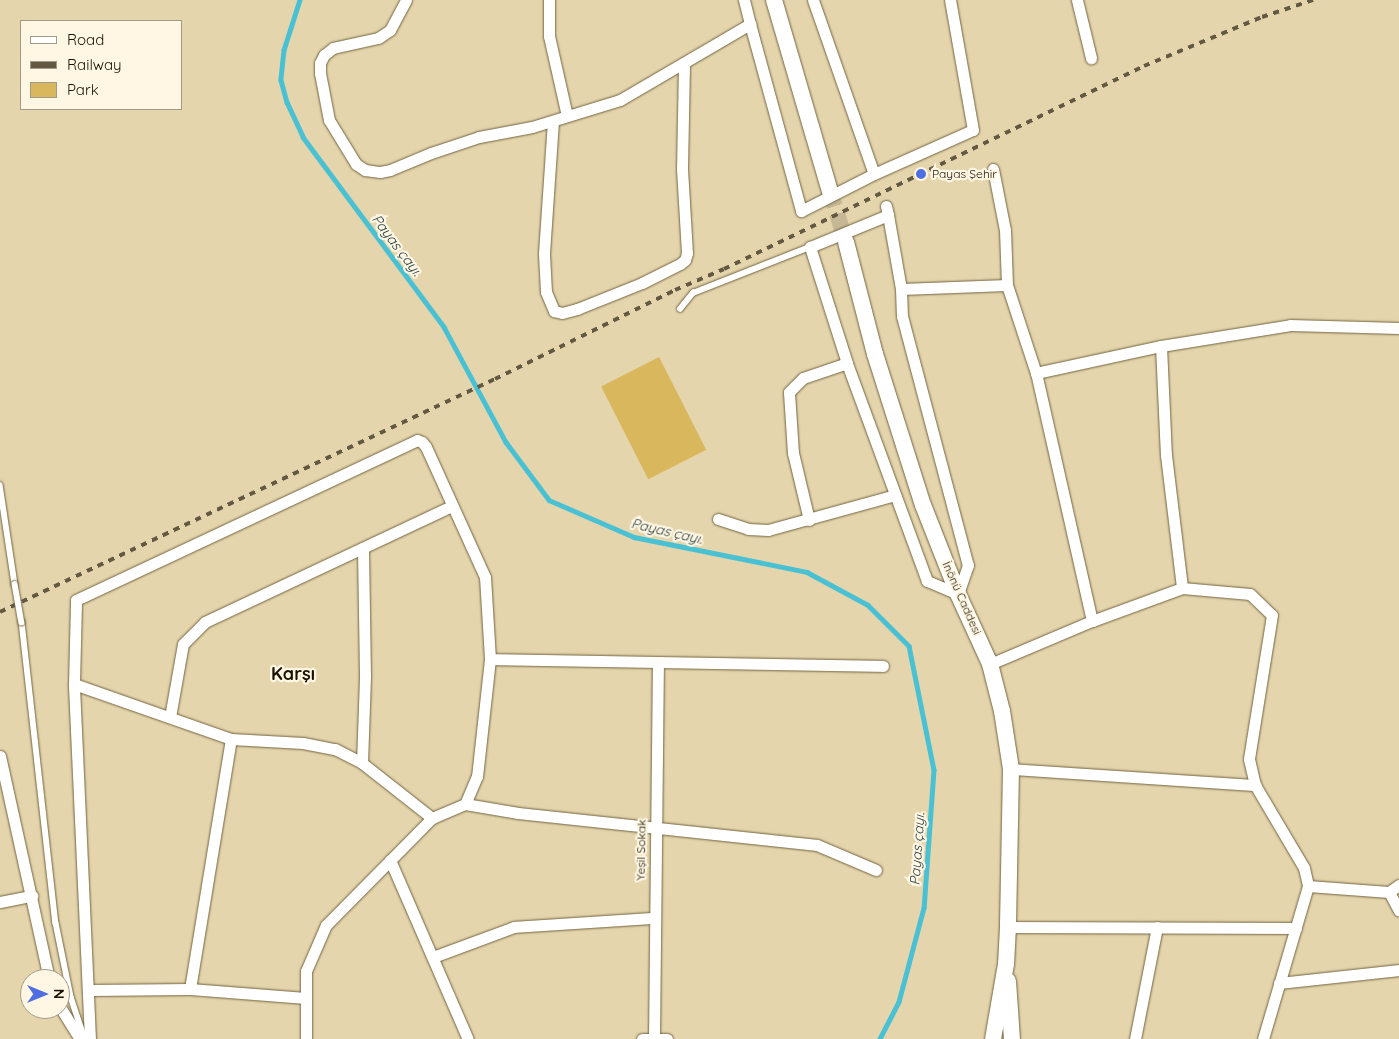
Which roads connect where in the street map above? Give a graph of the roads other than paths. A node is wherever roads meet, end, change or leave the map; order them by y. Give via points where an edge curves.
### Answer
1 (406, 0) edge
2 (548, 0) edge
3 (744, 0) edge
4 (774, 0) edge
5 (813, 0) edge
6 (950, 0) edge
7 (1078, 0) edge
8 (750, 24) junction
9 (1091, 58) dead end
10 (684, 64) junction
11 (567, 116) junction
12 (554, 121) junction
13 (993, 169) dead end
14 (874, 174) junction
15 (830, 191) tunnel mouth
16 (846, 242) tunnel mouth
17 (810, 247) junction
18 (1007, 285) junction
19 (901, 289) junction
20 (680, 310) dead end
21 (1399, 328) edge
22 (1162, 346) junction
23 (847, 363) junction
24 (1036, 373) junction
25 (0, 485) edge
26 (895, 495) junction
27 (452, 506) junction
28 (718, 519) dead end
29 (810, 520) junction
30 (363, 548) junction
31 (1182, 588) junction
32 (958, 594) junction
33 (1092, 621) junction
34 (490, 659) junction
35 (658, 662) junction
36 (990, 664) junction
37 (883, 666) dead end
38 (74, 684) junction
39 (170, 717) junction
40 (231, 738) junction
41 (0, 756) edge
42 (362, 763) junction
43 (1011, 769) junction
44 (1255, 785) junction
45 (465, 804) junction
46 (432, 818) junction
47 (656, 826) junction
48 (390, 860) junction
49 (876, 870) dead end
50 (1399, 885) edge
51 (1308, 886) junction
52 (1389, 892) junction
53 (32, 896) junction
54 (0, 902) edge
55 (1399, 911) edge
56 (654, 918) junction
57 (1008, 927) junction
58 (1157, 927) junction
59 (1296, 928) junction
60 (433, 957) junction
61 (1006, 964) junction
62 (47, 969) edge
63 (1399, 970) edge
64 (1279, 983) junction
65 (190, 989) junction
66 (89, 990) junction
67 (306, 998) junction
68 (68, 1019) edge
69 (80, 1039) edge
70 (85, 1039) edge
71 (90, 1039) edge
72 (306, 1039) edge
73 (468, 1039) edge
74 (642, 1039) edge
75 (654, 1039) edge
76 (667, 1039) edge
77 (992, 1039) edge
78 (1012, 1039) edge
79 (1135, 1039) edge
80 (1263, 1039) edge

1 - 12 street via 390,30 378,38 333,48 320,63 329,120 356,164 365,170 390,170 479,137
2 - 11 street via 549,36
3 - 8 street
4 - 15 main road
5 - 14 street
6 - 14 street via 973,130
7 - 9 street
8 - 10 street
8 - 14 street via 801,211
10 - 11 street via 620,100
10 - 12 street via 682,169 685,260 642,282 562,313 554,311 546,292 544,254
11 - 12 street
13 - 18 street via 1005,230
16 - 32 main road, İnönü Caddesi via 908,458
17 - 19 street via 887,210
17 - 20 lane via 693,293
17 - 23 street
18 - 19 street
18 - 24 street
19 - 32 street via 902,316 968,565
21 - 22 street via 1290,325
22 - 24 street
22 - 31 street via 1166,455
23 - 26 street
23 - 29 street via 803,378 789,392 793,453
24 - 33 street
25 - 70 lane, bridge via 22,622 56,924 70,997
26 - 29 street
26 - 32 street via 927,580
27 - 30 street
27 - 34 street via 485,577
27 - 38 street via 426,447 417,440 410,441 76,600
28 - 29 street via 758,530
30 - 39 street via 205,622 183,644
30 - 42 street via 365,676
31 - 33 street
31 - 44 street via 1250,594 1272,615 1249,759
32 - 36 main road, İnönü Caddesi
33 - 36 street
34 - 35 street
34 - 45 street via 477,776
35 - 37 street
35 - 47 street, Yeşil Sokak
36 - 43 main road, İnönü Caddesi via 1002,711
38 - 39 street
38 - 66 street
39 - 40 street
40 - 42 street via 303,743 335,749
40 - 65 street
41 - 53 street
42 - 46 street
43 - 44 street
43 - 57 main road, İnönü Caddesi
44 - 51 street via 1304,868
45 - 46 street
45 - 47 street via 518,813
46 - 48 street
47 - 49 street via 818,845
47 - 56 street, Yeşil Sokak
48 - 60 street
48 - 67 street via 326,925 306,971
50 - 52 street
51 - 52 street
51 - 59 street
52 - 55 street
53 - 54 street
53 - 62 street
56 - 60 street via 514,927
56 - 75 street, Yeşil Sokak
57 - 58 street
57 - 61 main road, İnönü Caddesi
58 - 59 street
58 - 79 street
59 - 64 street
60 - 73 street
61 - 77 main road
61 - 78 main road
63 - 64 street
64 - 80 street
65 - 66 street
65 - 67 street
66 - 71 street
67 - 72 street
68 - 69 street
74 - 75 street
75 - 76 street

